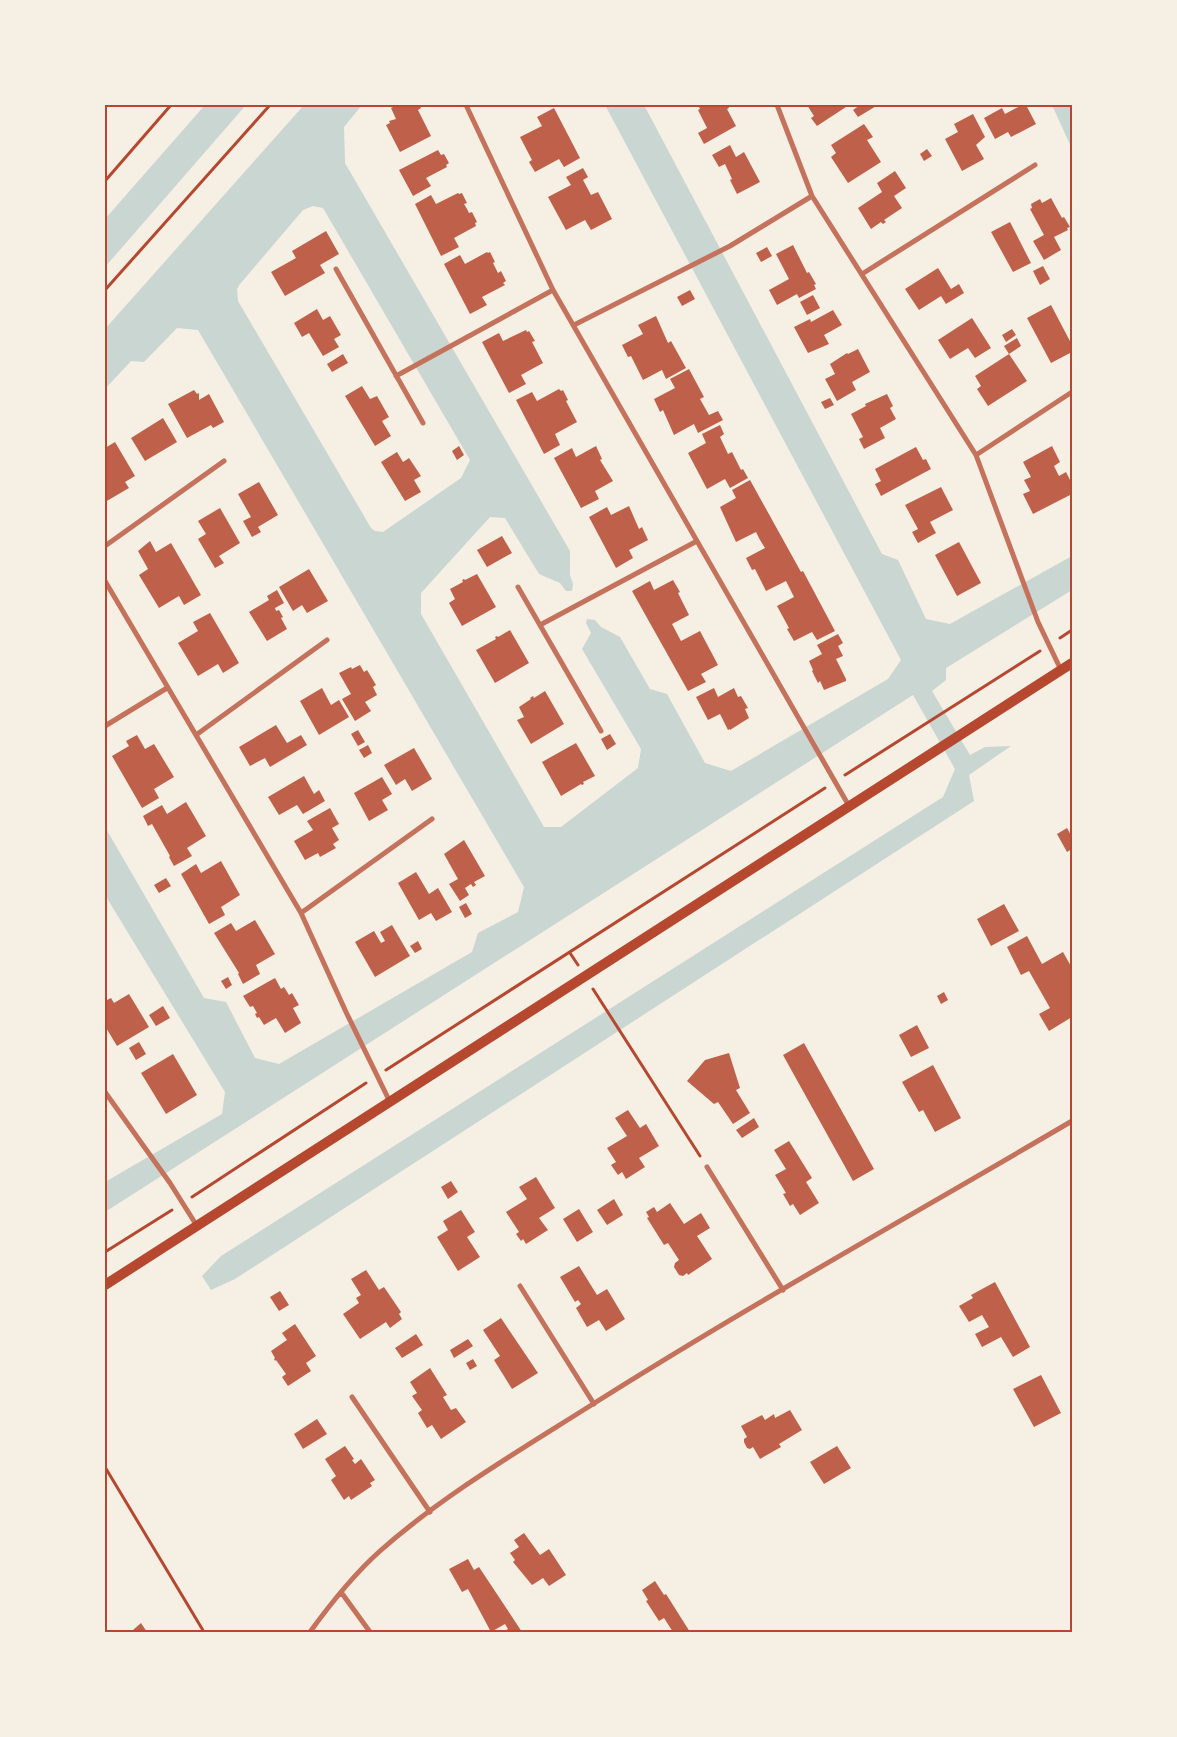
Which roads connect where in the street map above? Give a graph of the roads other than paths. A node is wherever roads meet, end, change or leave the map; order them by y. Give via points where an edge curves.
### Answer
1 (466, 105) edge
2 (776, 105) edge
3 (1036, 165) dead end
4 (812, 196) junction
5 (336, 269) dead end
6 (862, 274) junction
7 (553, 290) junction
8 (574, 325) junction
9 (396, 376) junction
10 (1072, 392) edge
11 (423, 423) dead end
12 (976, 455) junction
13 (224, 461) dead end
14 (696, 541) junction
15 (105, 546) edge
16 (105, 581) edge
17 (518, 587) dead end
18 (540, 625) junction
19 (328, 640) dead end
20 (1072, 663) edge
21 (1061, 670) junction
22 (167, 688) junction
23 (105, 726) edge
24 (601, 731) dead end
25 (196, 735) junction
26 (849, 806) junction
27 (432, 819) dead end
28 (301, 913) junction
29 (105, 1092) edge
30 (390, 1102) junction
31 (1072, 1122) edge
32 (708, 1167) road end
33 (197, 1226) junction
34 (105, 1285) edge
35 (520, 1286) dead end
36 (783, 1290) junction
37 (352, 1397) dead end
38 (594, 1404) junction
39 (430, 1512) junction
40 (341, 1592) junction
41 (310, 1632) edge
42 (370, 1632) edge

1 - 7 street
2 - 4 street
3 - 6 street
4 - 6 street
4 - 8 street via 730,246
5 - 9 street
6 - 12 street
7 - 8 street
7 - 9 street
8 - 14 street
9 - 11 street
10 - 12 street
12 - 21 street via 1038,622
13 - 15 street
14 - 18 street
14 - 26 street
16 - 22 street
17 - 18 street
18 - 24 street
19 - 25 street
20 - 21 main road
21 - 26 main road
22 - 23 street
22 - 25 street
25 - 28 street
26 - 30 main road
27 - 28 street
28 - 30 street
29 - 33 street
30 - 33 main road
31 - 36 street
32 - 36 street
33 - 34 main road
35 - 38 street
36 - 38 street
37 - 39 street
38 - 39 street
39 - 40 street via 378,1553
40 - 41 street
40 - 42 street

